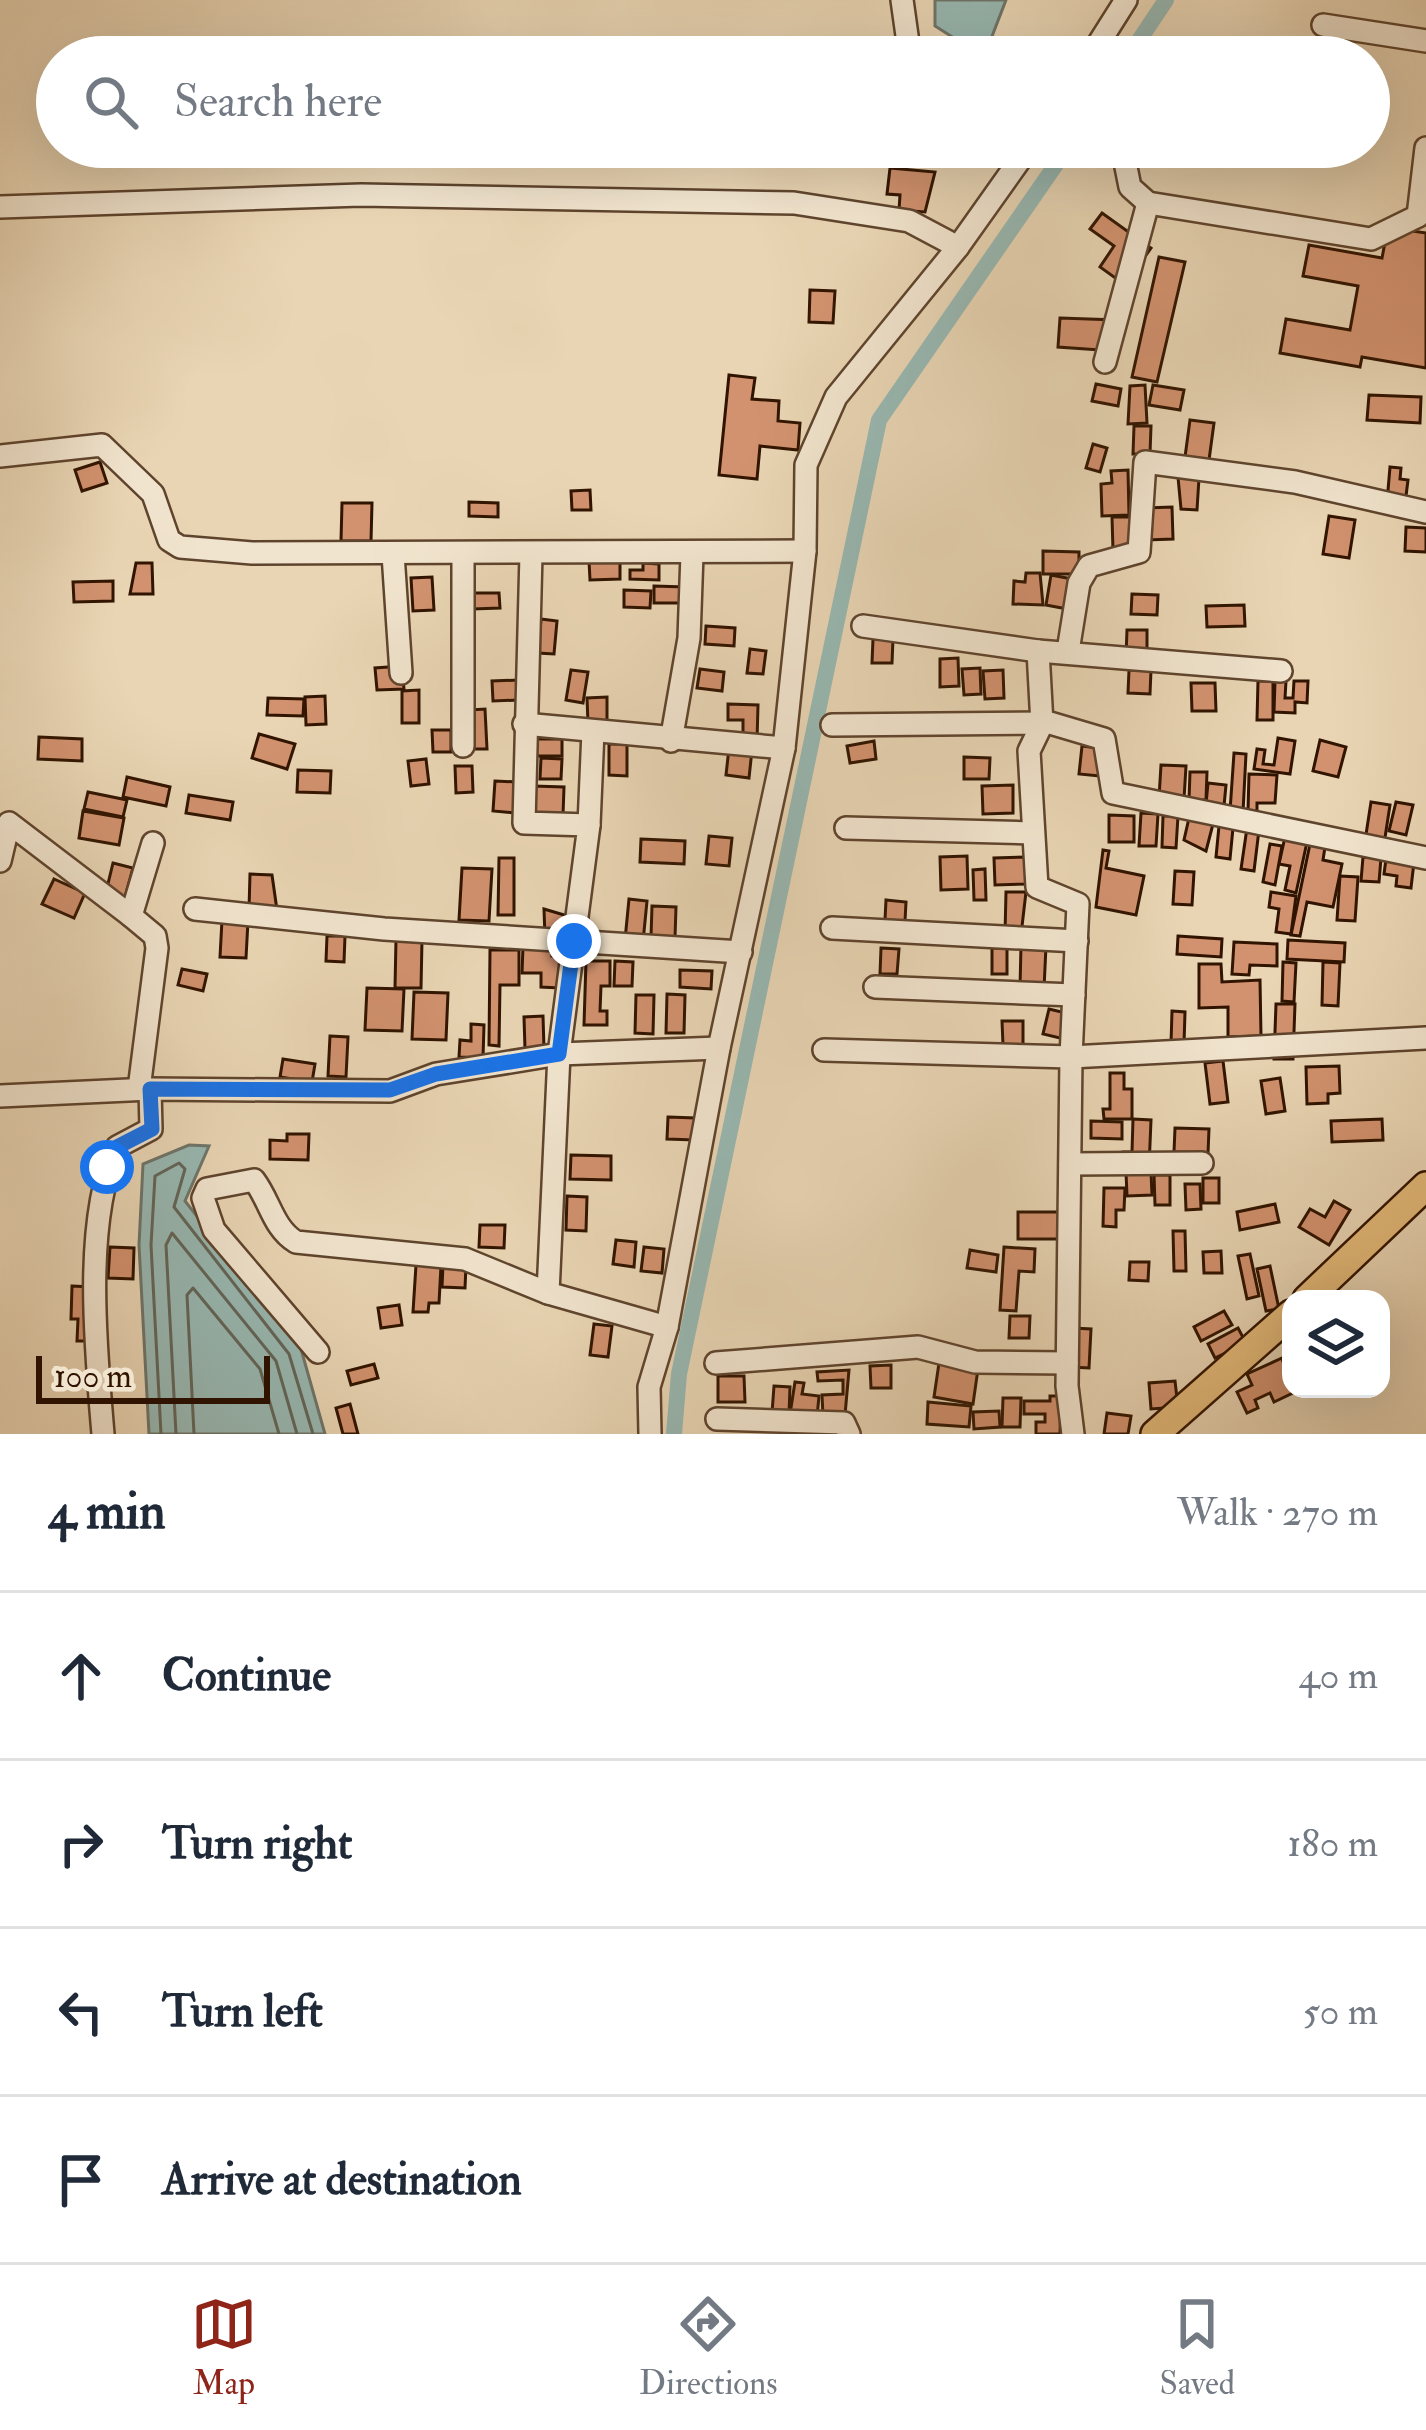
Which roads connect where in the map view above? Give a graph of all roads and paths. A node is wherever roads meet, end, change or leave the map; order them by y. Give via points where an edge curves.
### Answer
1 (902, 0) edge
2 (1126, 0) edge
3 (1322, 25) dead end
4 (907, 36) edge
5 (1103, 36) edge
6 (1426, 41) edge
7 (1426, 148) edge
8 (1011, 168) edge
9 (1126, 168) edge
10 (1148, 203) junction
11 (0, 207) edge
12 (1422, 219) edge
13 (958, 247) junction
14 (1105, 362) dead end
15 (0, 456) edge
16 (1426, 512) edge
17 (805, 551) junction
18 (393, 554) junction
19 (463, 554) junction
20 (531, 554) junction
21 (692, 554) junction
22 (863, 626) dead end
23 (1037, 651) junction
24 (1068, 651) junction
25 (1281, 670) dead end
26 (401, 673) dead end
27 (524, 724) junction
28 (1042, 724) junction
29 (832, 725) dead end
30 (593, 731) junction
31 (671, 741) junction
32 (463, 746) dead end
33 (784, 748) junction
34 (589, 825) junction
35 (846, 828) dead end
36 (1034, 833) junction
37 (153, 843) dead end
38 (1426, 858) edge
39 (0, 861) edge
40 (195, 909) dead end
41 (131, 916) junction
42 (832, 928) dead end
43 (574, 941) junction
44 (1077, 941) junction
45 (742, 952) junction
46 (875, 987) dead end
47 (1074, 995) junction
48 (1426, 1038) edge
49 (718, 1048) junction
50 (824, 1050) dead end
51 (559, 1054) junction
52 (1071, 1058) junction
53 (144, 1089) junction
54 (0, 1096) edge
55 (1202, 1162) dead end
56 (1070, 1164) junction
57 (1426, 1186) edge
58 (1316, 1290) edge
59 (548, 1293) junction
60 (1282, 1322) edge
61 (667, 1327) junction
62 (318, 1352) dead end
63 (716, 1363) dead end
64 (1067, 1363) junction
65 (717, 1419) dead end
66 (103, 1434) edge
67 (650, 1434) edge
68 (848, 1434) edge
69 (1073, 1434) edge
70 (1155, 1434) edge

1 - 4 street
2 - 5 street
3 - 6 street
7 - 12 street
8 - 13 street
9 - 10 street via 1130,187
10 - 12 street via 1371,239
10 - 14 street
11 - 13 street via 361,195 794,203 909,221
13 - 17 street via 836,397 806,465
15 - 18 street via 103,445 153,494 169,540 180,547
16 - 24 street via 1295,482 1145,462 1139,552 1088,566
17 - 21 street
17 - 33 street
18 - 19 street
18 - 26 street
19 - 20 street
19 - 32 street
20 - 21 street
20 - 27 street
21 - 31 street via 689,638
22 - 23 street
23 - 24 street
23 - 28 street
24 - 25 street
27 - 30 street
27 - 34 street via 524,823
28 - 29 street
28 - 36 street via 1028,751
28 - 38 street via 1104,739 1114,793
30 - 31 street
30 - 34 street
31 - 33 street
33 - 45 street
34 - 43 street
35 - 36 street
36 - 44 street via 1037,886 1078,904
37 - 41 street
39 - 41 street via 9,823
40 - 43 street
41 - 53 street via 155,936 157,948
42 - 44 street
43 - 45 street
43 - 51 street
44 - 47 street
45 - 49 street
46 - 47 street
47 - 52 street
48 - 52 street
49 - 51 street
49 - 61 street
50 - 52 street
51 - 53 street via 436,1074 390,1090
51 - 59 street
52 - 56 street
53 - 54 street
53 - 66 street via 152,1129 117,1147 100,1201
55 - 56 street
56 - 64 street
57 - 58 main road
59 - 61 street
59 - 62 street via 466,1259 296,1242 280,1233 254,1180 207,1189 214,1230
60 - 70 main road
61 - 67 street via 649,1388
63 - 64 street via 918,1347 975,1362
64 - 69 street
65 - 68 street via 844,1423

